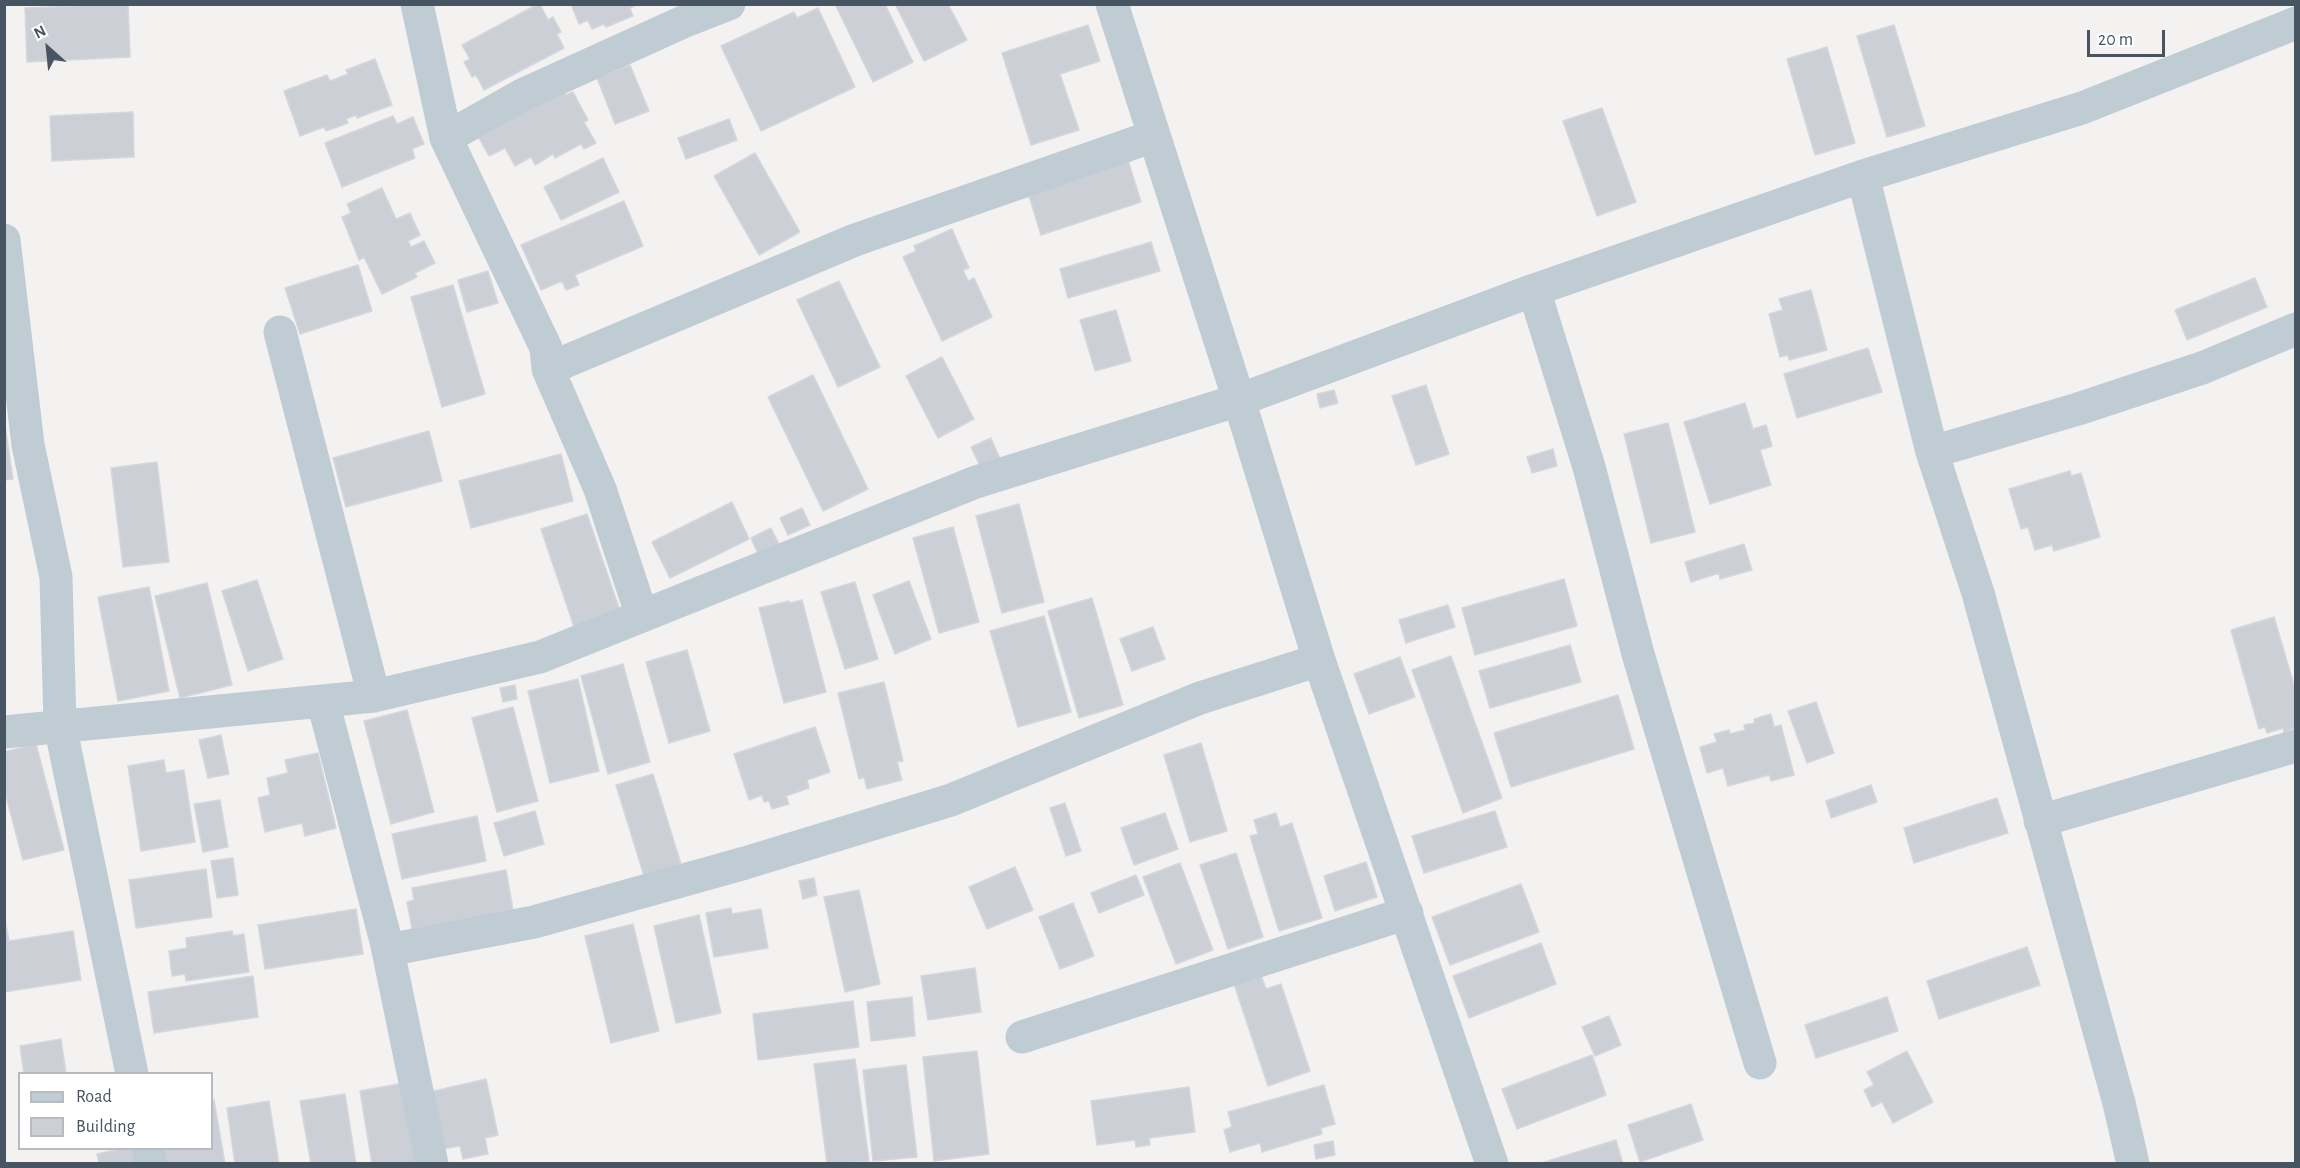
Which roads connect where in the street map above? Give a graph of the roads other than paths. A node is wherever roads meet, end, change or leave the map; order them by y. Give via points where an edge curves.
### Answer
1 (417, 4) edge
2 (729, 4) edge
3 (1112, 4) edge
4 (2295, 23) edge
5 (1154, 136) junction
6 (446, 138) junction
7 (1863, 176) junction
8 (4, 240) edge
9 (1534, 290) junction
10 (2295, 329) edge
11 (280, 332) dead end
12 (548, 369) junction
13 (1239, 400) junction
14 (1932, 452) junction
15 (642, 616) junction
16 (1319, 660) junction
17 (374, 696) junction
18 (323, 702) junction
19 (60, 725) junction
20 (4, 732) edge
21 (2295, 746) edge
22 (2040, 820) junction
23 (1407, 913) junction
24 (388, 950) junction
25 (1022, 1038) dead end
26 (1760, 1063) dead end
27 (132, 1072) edge
28 (432, 1164) edge
29 (1492, 1164) edge
30 (2133, 1164) edge

1 - 6 street
2 - 6 street via 522,95
3 - 5 street
4 - 7 street via 2082,108
5 - 12 street via 855,240
5 - 13 street
6 - 12 street via 546,348
7 - 9 street
7 - 14 street
8 - 19 street via 28,446 56,577
9 - 13 street
9 - 26 street via 1589,467 1638,654
10 - 14 street via 2202,368
11 - 17 street
12 - 15 street via 600,489
13 - 15 street via 976,482
13 - 16 street
14 - 22 street via 1978,593
15 - 17 street via 540,657
16 - 23 street
16 - 24 street via 1200,698 951,800 534,922
17 - 18 street
18 - 19 street
18 - 24 street
19 - 20 street
19 - 27 street
21 - 22 street
22 - 30 street
23 - 25 street
23 - 29 street
24 - 28 street

